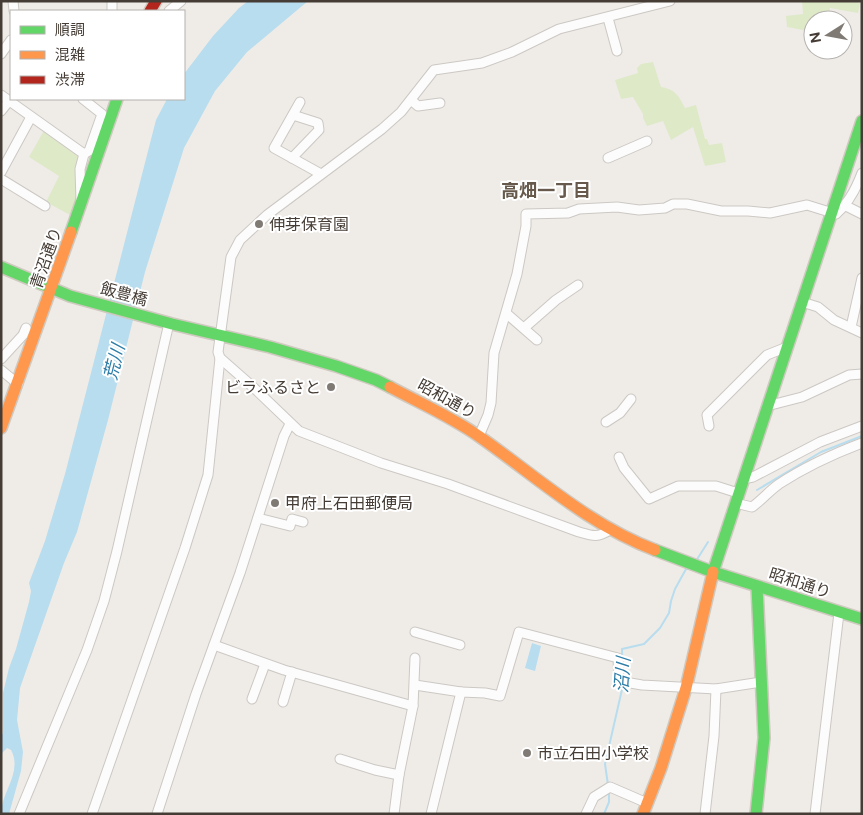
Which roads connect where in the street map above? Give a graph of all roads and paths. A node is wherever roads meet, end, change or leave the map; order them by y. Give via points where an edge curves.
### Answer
1 (181, 1) edge
2 (670, 1) edge
3 (170, 10) edge
4 (608, 18) junction
5 (10, 41) edge
6 (617, 51) dead end
7 (1, 54) edge
8 (5, 98) edge
9 (84, 100) edge
10 (117, 100) edge
11 (411, 100) junction
12 (300, 102) dead end
13 (440, 103) dead end
14 (1, 111) edge
15 (293, 115) junction
16 (31, 117) junction
17 (862, 122) edge
18 (646, 141) dead end
19 (84, 154) junction
20 (292, 158) junction
21 (608, 158) dead end
22 (1, 172) edge
23 (862, 173) edge
24 (321, 174) junction
25 (1, 179) edge
26 (82, 204) junction
27 (45, 206) dead end
28 (846, 206) junction
29 (831, 213) junction
30 (862, 214) edge
31 (1, 267) edge
32 (862, 278) edge
33 (578, 284) dead end
34 (52, 288) junction
35 (802, 302) junction
36 (506, 314) junction
37 (169, 323) junction
38 (851, 327) junction
39 (26, 328) dead end
40 (524, 328) junction
41 (862, 333) edge
42 (222, 336) junction
43 (537, 340) dead end
44 (787, 347) junction
45 (220, 358) junction
46 (1, 359) edge
47 (1, 370) edge
48 (862, 374) edge
49 (18, 384) junction
50 (631, 399) dead end
51 (767, 406) junction
52 (606, 422) dead end
53 (290, 424) junction
54 (709, 426) dead end
55 (862, 426) edge
56 (1, 428) edge
57 (479, 436) junction
58 (862, 443) edge
59 (619, 457) dead end
60 (743, 479) junction
61 (736, 498) junction
62 (258, 518) junction
63 (304, 522) dead end
64 (610, 530) junction
65 (712, 572) junction
66 (757, 587) junction
67 (839, 613) junction
68 (862, 619) edge
69 (415, 632) dead end
70 (460, 645) dead end
71 (214, 646) junction
72 (415, 658) dead end
73 (265, 664) junction
74 (292, 672) junction
75 (761, 682) junction
76 (415, 685) junction
77 (686, 688) junction
78 (716, 689) junction
79 (461, 692) junction
80 (252, 699) dead end
81 (283, 702) dead end
82 (413, 706) junction
83 (340, 759) dead end
84 (399, 775) junction
85 (645, 809) edge
86 (19, 814) edge
87 (92, 814) edge
88 (157, 814) edge
89 (394, 814) edge
90 (431, 814) edge
91 (586, 814) edge
92 (705, 814) edge
93 (756, 814) edge
94 (815, 814) edge

1 - 3 street
2 - 4 street
4 - 6 street
4 - 11 street via 559,30 482,63 434,70
5 - 7 street
8 - 14 street
8 - 16 street
9 - 19 street via 102,114 90,151
10 - 26 street, 青沼通り
11 - 13 street via 418,106
11 - 24 street via 382,129
12 - 15 street
15 - 20 street via 274,148
15 - 20 street via 318,123 319,130
16 - 19 street
16 - 22 street
17 - 29 street
18 - 21 street
19 - 26 street via 80,169
20 - 24 street
23 - 28 street
24 - 42 street via 240,240 231,257
25 - 27 street
26 - 34 street, 青沼通り
28 - 29 street via 836,214
28 - 30 street
29 - 35 street
29 - 36 street via 807,205 770,213 721,211 673,204 665,208 639,210 579,209 568,213 526,214 517,274
31 - 34 street
32 - 38 street
33 - 40 street
34 - 37 street, 飯豊橋 via 70,296
34 - 49 street, 青沼通り
35 - 38 street via 818,307 834,320
35 - 44 street
36 - 40 street
36 - 57 street via 494,353 491,403
37 - 42 street, 昭和通り
37 - 86 street via 104,601
38 - 41 street
39 - 46 street via 23,336
40 - 43 street
42 - 45 street via 218,352
42 - 57 street, 昭和通り via 270,347 376,380
44 - 51 street
44 - 54 street via 767,355 734,387 708,415
45 - 53 street
45 - 87 street via 208,475
47 - 49 street
48 - 51 street via 849,374 802,397
49 - 56 street, 青沼通り
50 - 52 street via 620,413
51 - 60 street
53 - 62 street
53 - 64 street via 315,438 579,532 594,536
55 - 60 street
57 - 64 street, 昭和通り
58 - 61 street via 779,484 752,507
59 - 61 street via 649,499 678,486 716,486
60 - 61 street
61 - 65 street
62 - 63 street via 290,526 292,519
62 - 71 street
64 - 65 street, 昭和通り
65 - 66 street, 昭和通り
65 - 77 street
66 - 67 street, 昭和通り
66 - 75 street
67 - 68 street, 昭和通り
67 - 94 street
69 - 70 street
71 - 73 street
71 - 88 street
72 - 76 street
73 - 74 street
73 - 80 street
74 - 81 street
74 - 82 street
75 - 78 street
75 - 93 street via 764,738
76 - 79 street
76 - 82 street
77 - 78 street
77 - 79 street via 619,681 618,658 519,632 500,696
77 - 85 street
78 - 92 street
79 - 90 street
82 - 84 street
83 - 84 street
84 - 89 street
85 - 91 street via 610,787 594,797

